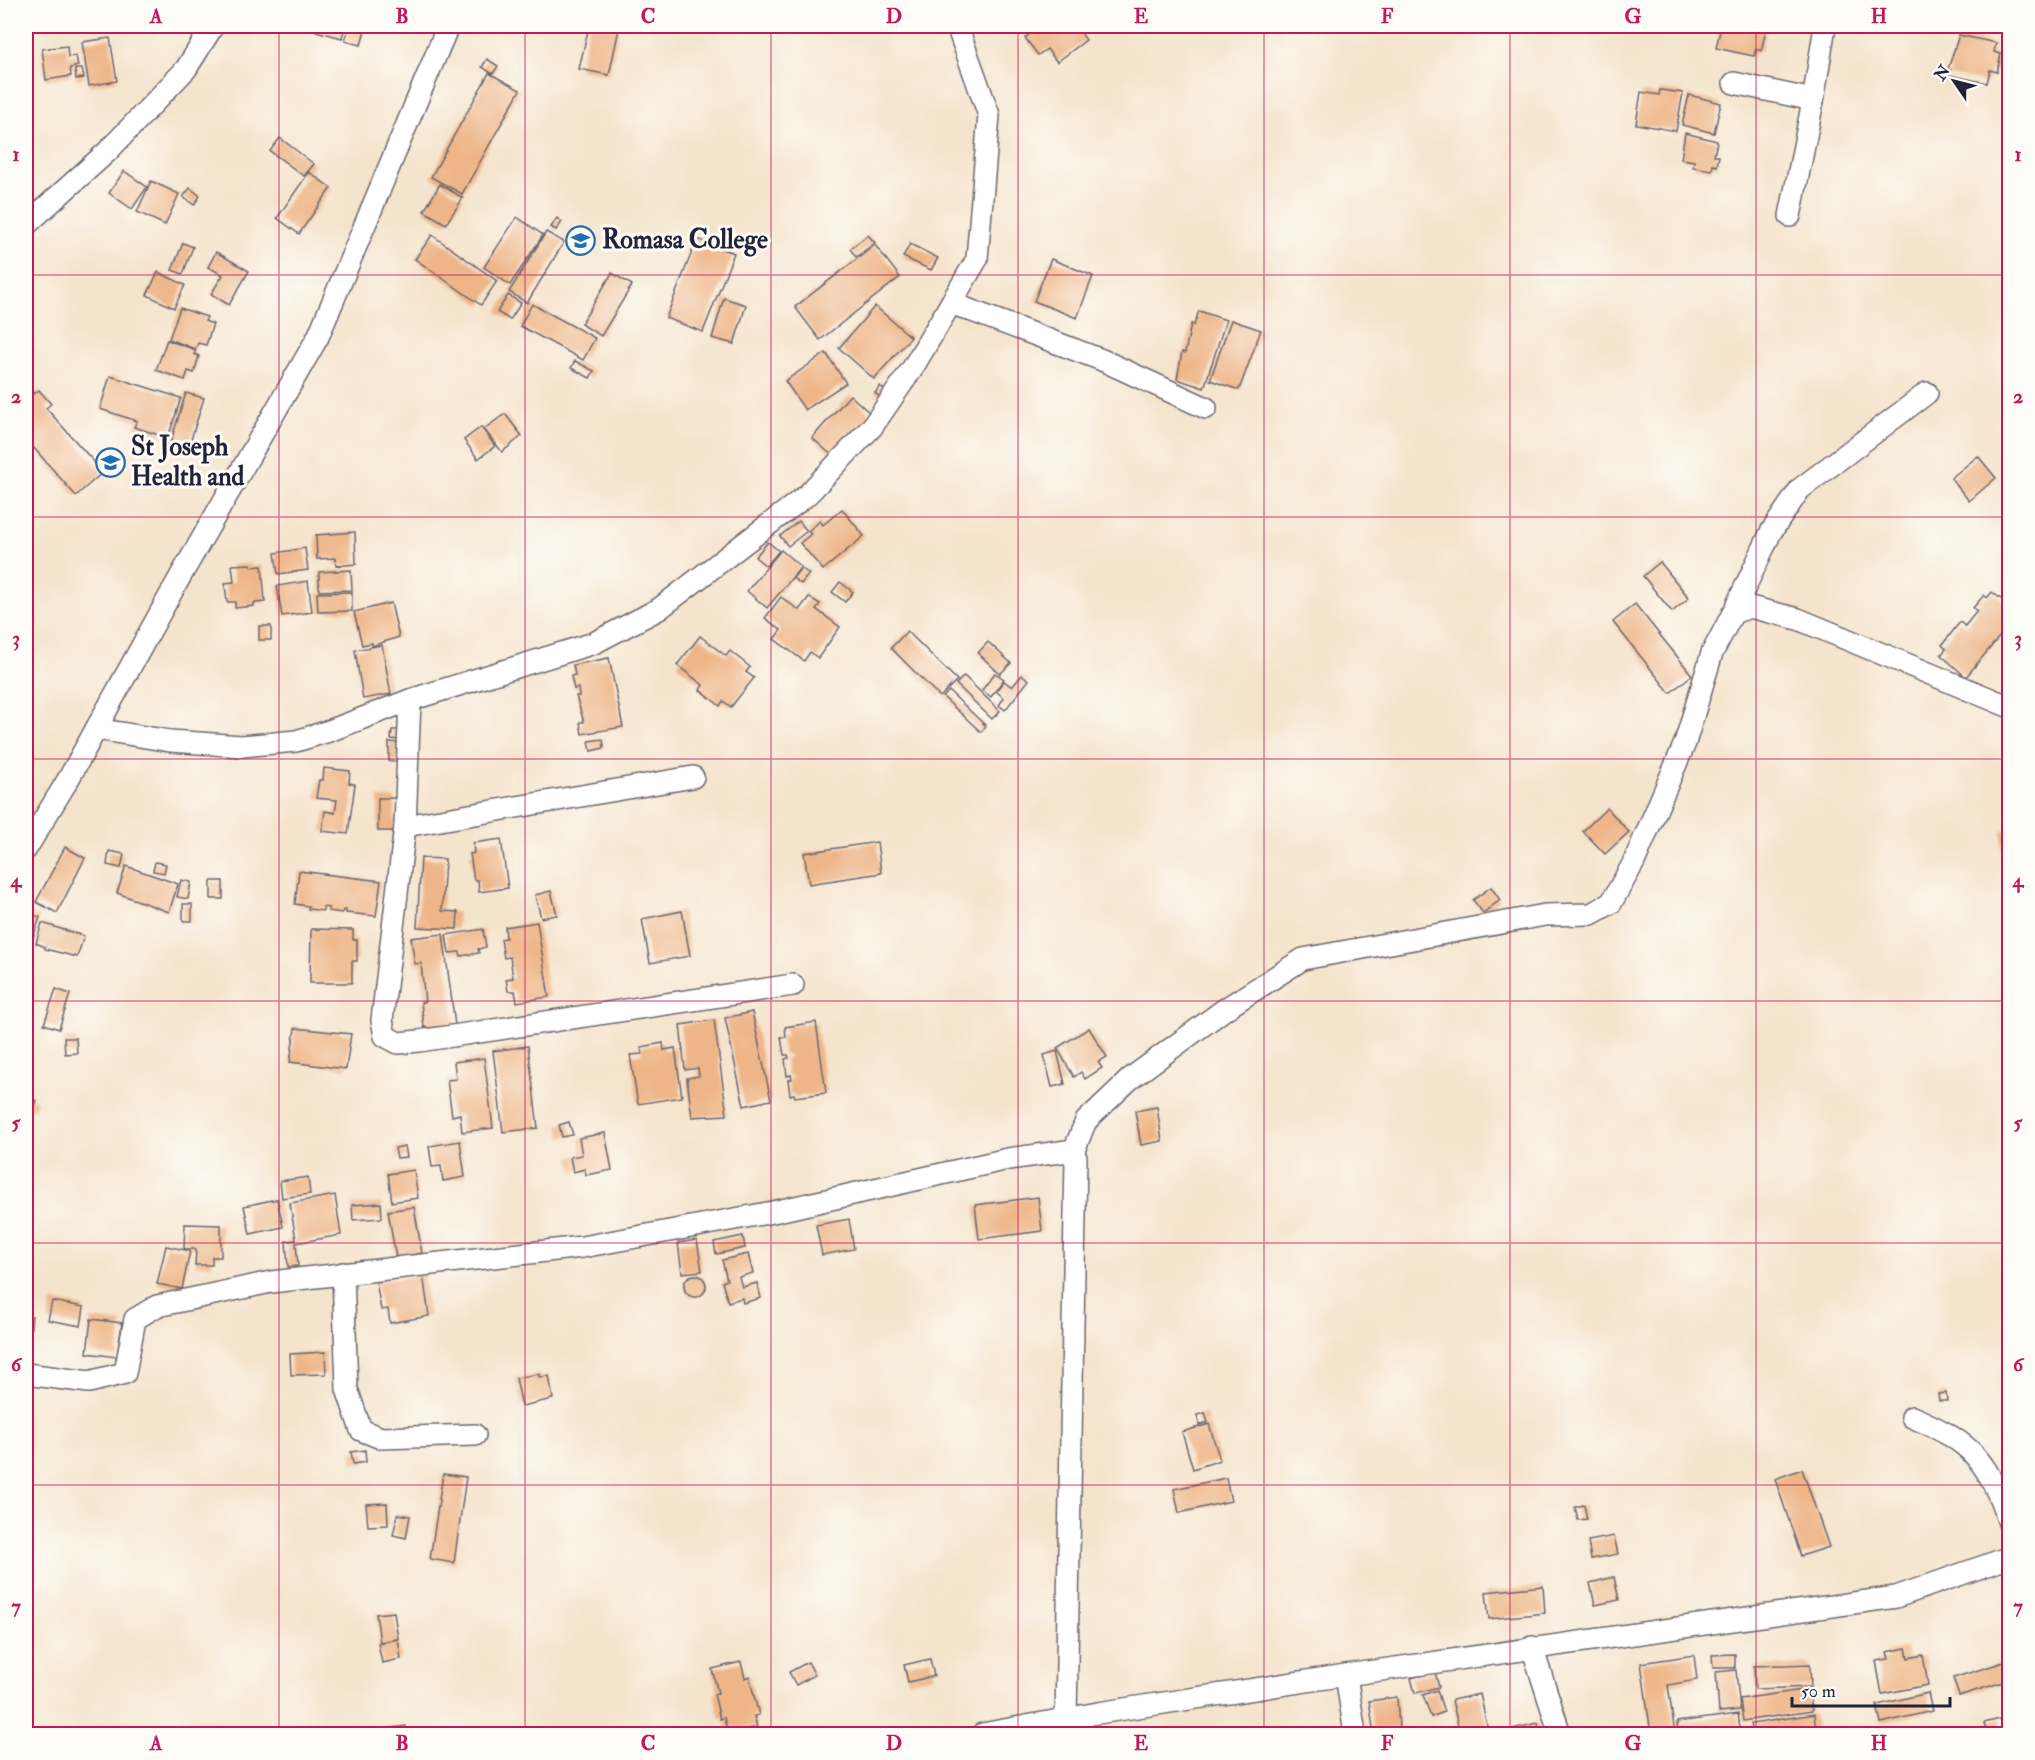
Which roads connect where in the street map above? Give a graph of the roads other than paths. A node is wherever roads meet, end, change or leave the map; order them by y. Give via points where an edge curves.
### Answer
1 (213, 26) edge
2 (448, 26) edge
3 (957, 26) edge
4 (1825, 26) edge
5 (1734, 83) dead end
6 (1813, 100) junction
7 (1790, 216) dead end
8 (26, 225) edge
9 (951, 303) junction
10 (1927, 393) dead end
11 (1206, 408) dead end
12 (1733, 613) junction
13 (410, 700) junction
14 (2010, 707) edge
15 (96, 729) junction
16 (693, 777) dead end
17 (33, 822) edge
18 (405, 826) junction
19 (26, 849) edge
20 (793, 985) dead end
21 (1072, 1155) junction
22 (343, 1274) junction
23 (26, 1374) edge
24 (1912, 1417) dead end
25 (475, 1435) dead end
26 (2010, 1526) edge
27 (2010, 1557) edge
28 (1532, 1647) junction
29 (1346, 1675) junction
30 (1066, 1719) junction
31 (982, 1734) edge
32 (1355, 1734) edge
33 (1560, 1734) edge

1 - 8 street via 186,69 107,152
2 - 15 street via 318,338
3 - 9 street via 989,115 977,259
4 - 6 street
5 - 6 street
6 - 7 street
9 - 11 street via 1102,360
9 - 13 street via 872,427 807,495 659,609 594,644
10 - 12 street via 1800,489 1771,532
12 - 14 street via 1750,607 1798,619
12 - 21 street via 1712,653 1685,743 1634,862 1611,903 1591,914 1545,915 1303,959 1225,1009 1130,1079 1086,1121
13 - 15 street via 329,731 285,742 242,746 180,742
13 - 18 street
15 - 17 street
16 - 18 street
17 - 19 street
18 - 20 street via 382,1020 385,1036 398,1043
21 - 22 street via 1067,1151 1008,1159 773,1212 582,1247
21 - 30 street via 1076,1158 1075,1309
22 - 23 street via 271,1282 144,1311 135,1319 125,1373 111,1378 89,1382
22 - 25 street via 347,1389 361,1430 381,1438
24 - 26 street via 1959,1439 1979,1460 1994,1480
27 - 28 street via 1896,1598
28 - 29 street
28 - 33 street
29 - 30 street
29 - 32 street
30 - 31 street

